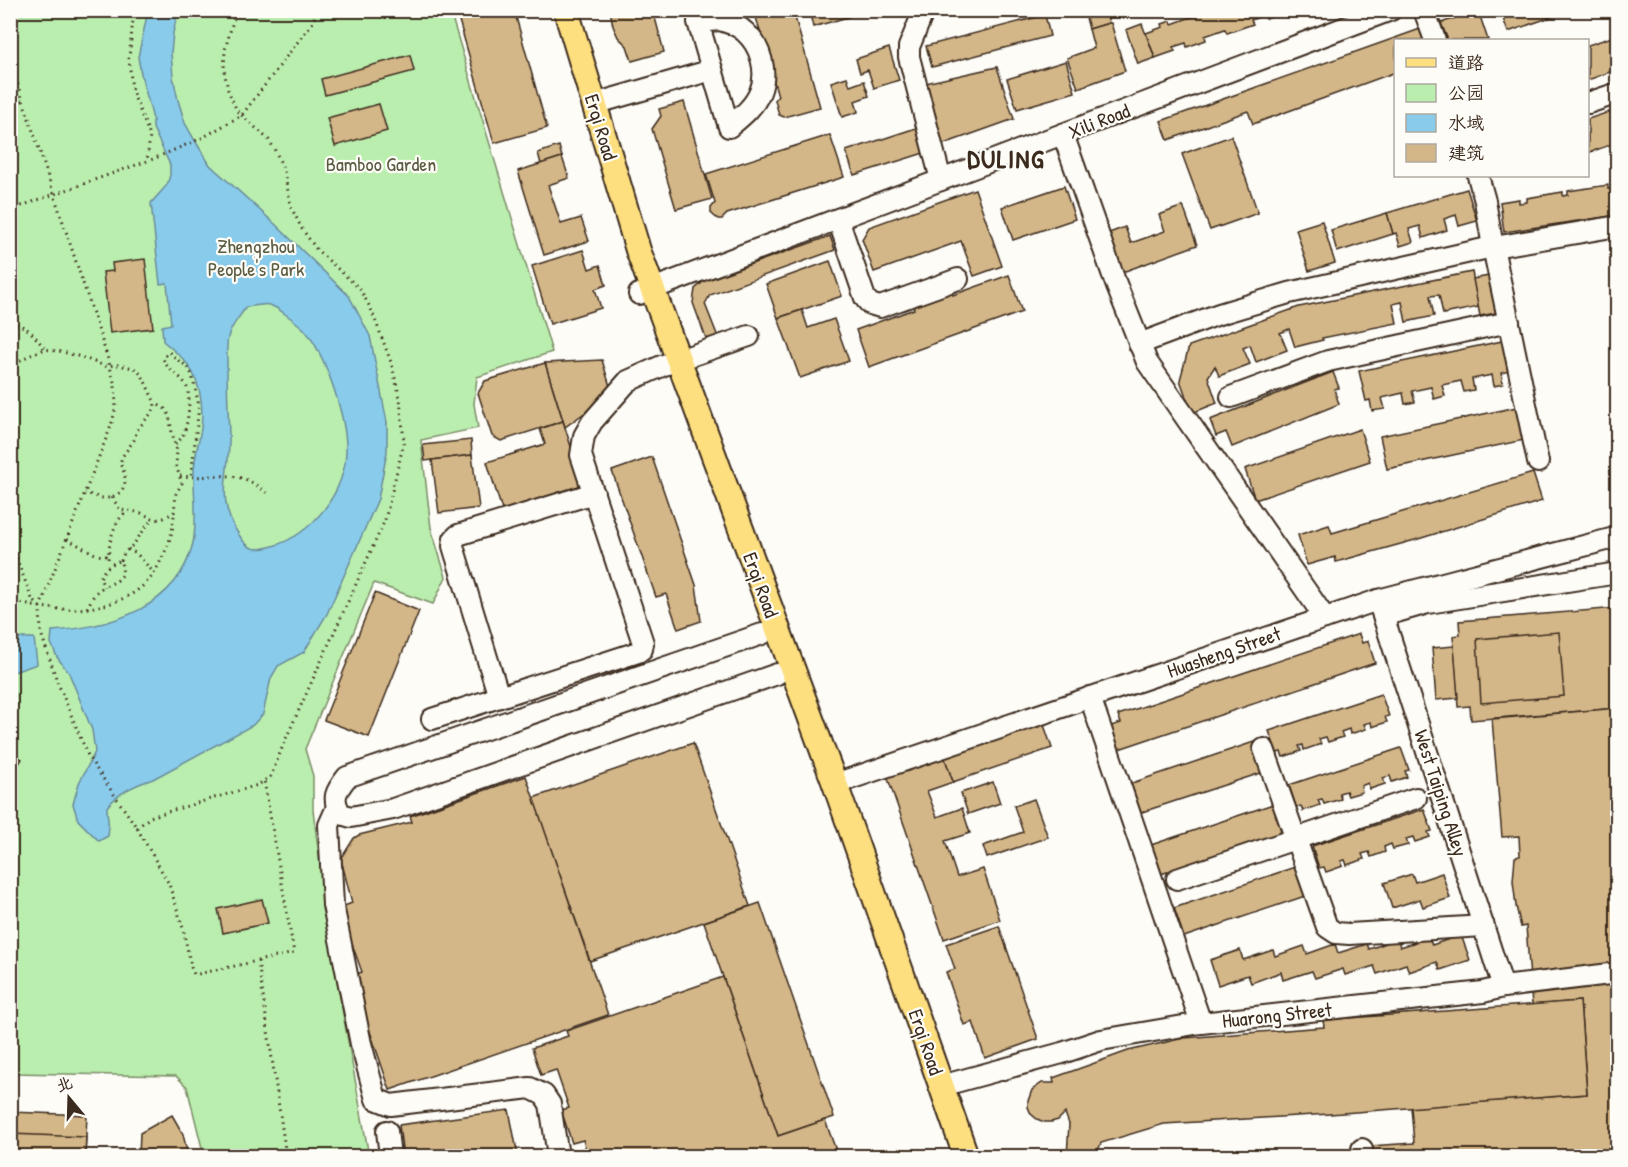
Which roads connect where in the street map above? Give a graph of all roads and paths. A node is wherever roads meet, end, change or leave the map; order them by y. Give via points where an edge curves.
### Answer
1 (134, 10) edge
2 (236, 10) edge
3 (318, 10) edge
4 (551, 10) edge
5 (566, 10) edge
6 (924, 10) edge
7 (1391, 10) edge
8 (1424, 10) edge
9 (1434, 39) edge
10 (10, 61) edge
11 (712, 70) junction
12 (1617, 93) edge
13 (24, 99) junction
14 (1589, 102) edge
15 (10, 104) edge
16 (594, 104) junction
17 (242, 115) junction
18 (1063, 134) junction
19 (147, 161) junction
20 (1478, 177) edge
21 (941, 180) junction
22 (55, 194) junction
23 (10, 210) edge
24 (838, 219) junction
25 (1617, 226) edge
26 (1493, 247) junction
27 (958, 279) dead end
28 (645, 292) junction
29 (1509, 322) junction
30 (10, 324) edge
31 (749, 336) dead end
32 (1139, 344) junction
33 (45, 349) junction
34 (671, 363) junction
35 (110, 366) junction
36 (10, 367) edge
37 (1231, 397) dead end
38 (155, 403) junction
39 (175, 444) junction
40 (1538, 462) dead end
41 (180, 476) junction
42 (192, 477) junction
43 (10, 489) edge
44 (85, 493) junction
45 (594, 494) junction
46 (269, 495) dead end
47 (112, 496) junction
48 (128, 511) junction
49 (174, 512) junction
50 (152, 519) junction
51 (10, 520) edge
52 (1617, 537) edge
53 (67, 539) junction
54 (10, 541) edge
55 (128, 549) junction
56 (108, 559) junction
57 (121, 561) junction
58 (110, 565) junction
59 (154, 573) junction
60 (1617, 573) edge
61 (104, 587) junction
62 (10, 599) edge
63 (40, 607) junction
64 (87, 608) junction
65 (1380, 608) junction
66 (1325, 618) junction
67 (762, 634) junction
68 (777, 674) junction
69 (500, 697) junction
70 (1090, 697) junction
71 (432, 719) dead end
72 (1264, 749) dead end
73 (264, 780) junction
74 (835, 784) junction
75 (1416, 798) dead end
76 (337, 807) junction
77 (137, 828) junction
78 (1296, 838) junction
79 (1177, 879) dead end
80 (1484, 926) junction
81 (258, 961) junction
82 (1617, 973) edge
83 (1503, 987) junction
84 (1201, 1023) junction
85 (942, 1086) junction
86 (387, 1131) dead end
87 (286, 1156) edge
88 (390, 1156) edge
89 (558, 1156) edge
90 (949, 1156) edge
91 (966, 1156) edge

1 - 19 path via 129,58 132,91 150,136
2 - 17 path via 225,50 225,70 228,90
3 - 17 path
4 - 28 main road, Erqi Road via 625,255
5 - 16 main road, Erqi Road
6 - 21 street via 909,47 909,57
7 - 18 street, Xili Road
8 - 9 street
10 - 13 path
11 - 11 street via 718,89 729,127 745,114 763,81 763,63 746,32 720,20 698,22
11 - 16 street
12 - 14 street
13 - 15 path
13 - 22 path
16 - 28 main road, Erqi Road via 638,250
17 - 19 path via 202,138
17 - 73 path via 276,152 291,207 302,230 317,250 360,289 371,309 400,398 404,442 385,520 271,776
18 - 21 street, Xili Road
18 - 32 street
19 - 22 path
20 - 26 street
21 - 24 street, Xili Road
22 - 23 path
22 - 35 path
24 - 27 street via 870,304 880,307
24 - 28 street, Xili Road
25 - 26 street
26 - 29 street
26 - 32 street via 1289,293
28 - 34 main road, Erqi Road
29 - 37 street via 1328,361
29 - 40 street
30 - 33 path via 25,327
31 - 34 street
32 - 66 street
33 - 35 path
33 - 36 path
34 - 45 street via 628,381 592,422 584,436 581,455
34 - 67 main road, Erqi Road
34 - 74 main road, Erqi Road
35 - 38 path via 134,368 142,375
35 - 44 path via 116,407
38 - 39 path via 169,415
38 - 47 path via 122,456 124,487
39 - 41 path
39 - 42 path via 183,436 190,398 186,384 164,363 169,352 188,367 199,406
41 - 42 path
41 - 49 path via 182,483
42 - 46 path via 233,475
43 - 51 path via 14,508
44 - 47 path via 107,499
44 - 53 path
45 - 69 street via 454,539
45 - 69 street via 642,649
47 - 48 path via 120,510
48 - 50 path
48 - 56 path via 114,527
49 - 50 path via 164,519
49 - 59 path via 171,538
50 - 55 path
52 - 65 street, Huasheng Street
53 - 56 path
53 - 63 path
54 - 63 path via 32,599
55 - 57 path
55 - 59 path
56 - 58 path
57 - 58 path
57 - 61 path via 123,574 118,582
58 - 61 path via 100,578
59 - 64 path via 141,587 122,598
60 - 65 street
61 - 64 path
62 - 63 path
63 - 64 path
63 - 77 path via 41,633 89,758
65 - 66 street, Huasheng Street
65 - 80 street, West Taiping Alley
66 - 70 street, Huasheng Street
67 - 68 main road, Erqi Road
67 - 76 street via 347,777 334,800
68 - 76 street via 393,809 351,817 341,814
68 - 90 main road, Erqi Road
69 - 71 street
70 - 74 street, Huasheng Street
70 - 84 street
72 - 78 street
73 - 77 path via 150,817
73 - 81 path via 294,953
74 - 85 main road, Erqi Road
75 - 78 street
76 - 89 street via 329,825 333,905 376,1100 391,1105 530,1089 544,1095 550,1104
77 - 81 path via 169,884 194,974
78 - 79 street
78 - 80 street via 1327,927 1336,933
80 - 83 street, West Taiping Alley
81 - 87 path
82 - 83 street, Huarong Street
83 - 84 street, Huarong Street
84 - 85 street, Huarong Street via 1101,1040
85 - 91 main road, Erqi Road
86 - 88 street

